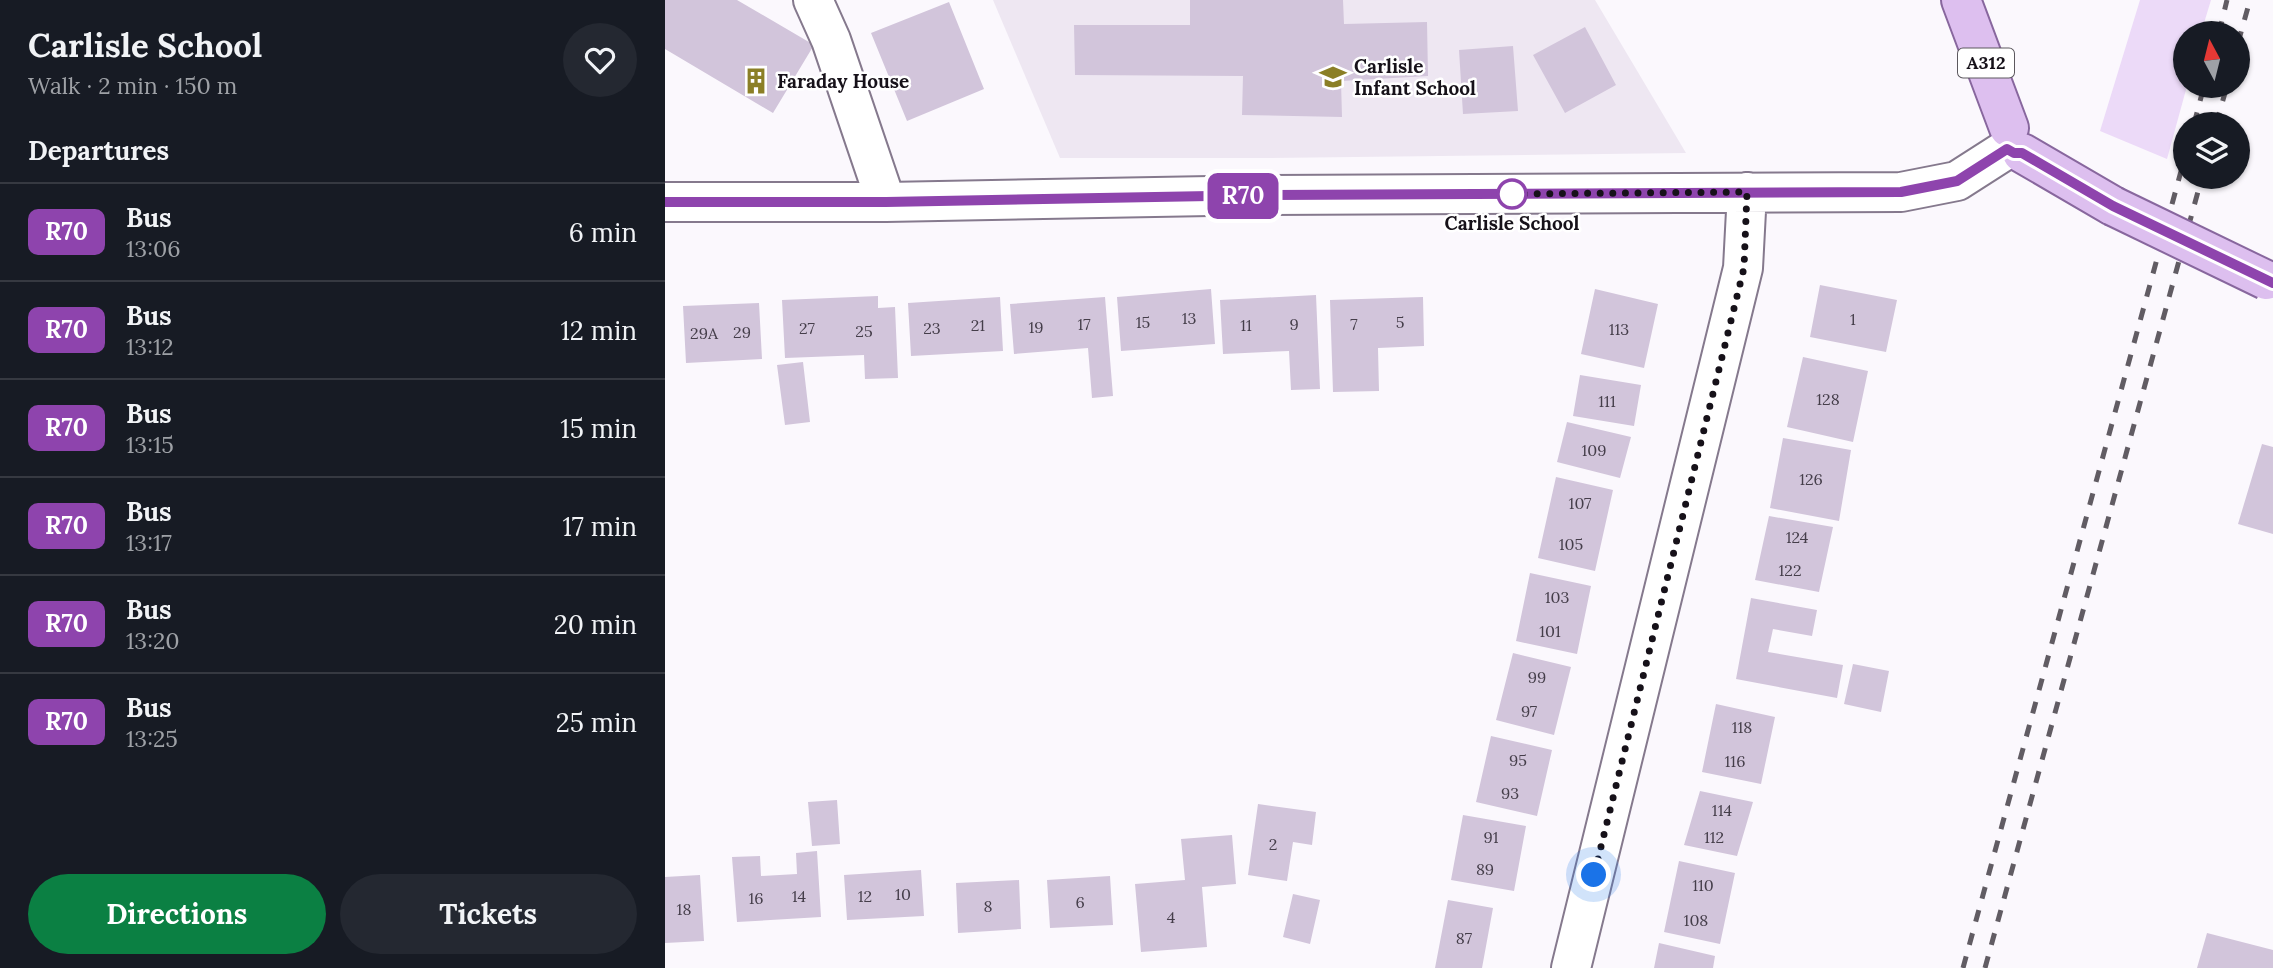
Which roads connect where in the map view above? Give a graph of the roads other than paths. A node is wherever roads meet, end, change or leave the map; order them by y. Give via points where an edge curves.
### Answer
1 (813, 0) edge
2 (1961, 0) edge
3 (2013, 143) junction
4 (1747, 192) junction
5 (665, 202) edge
6 (886, 202) junction
7 (2270, 282) edge
8 (1571, 968) edge

1 - 6 street
2 - 3 main road, A312
3 - 4 street via 1957,181 1901,192
3 - 7 main road, bridge via 2113,206
4 - 6 street
4 - 8 street via 1744,268
5 - 6 street

